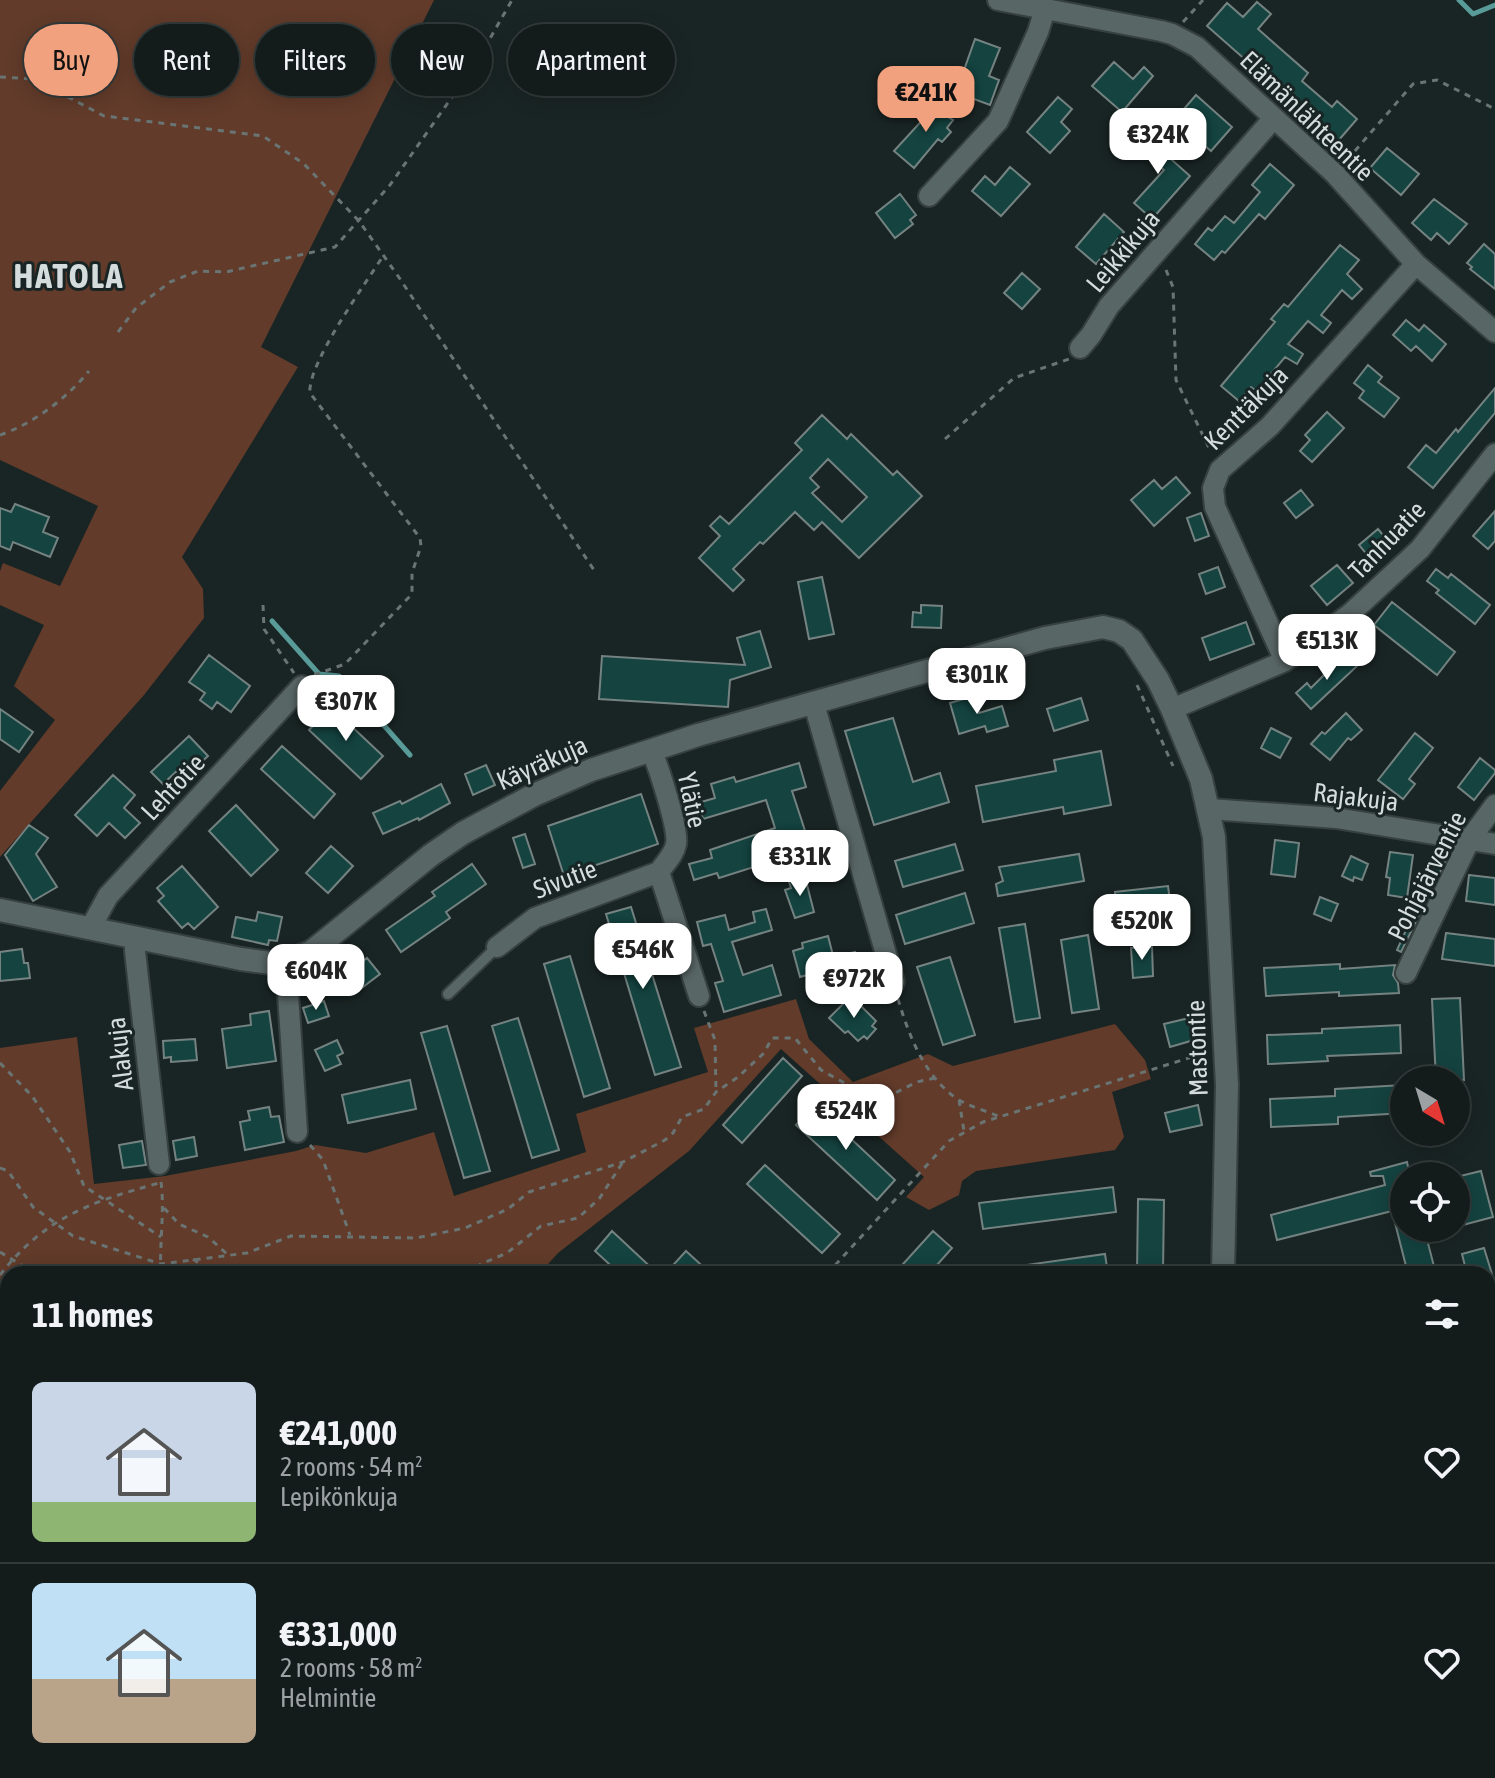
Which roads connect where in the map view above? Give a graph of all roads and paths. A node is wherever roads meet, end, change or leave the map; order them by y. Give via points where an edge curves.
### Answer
1 (512, 0) edge
2 (998, 0) edge
3 (1203, 0) edge
4 (1045, 9) junction
5 (1172, 34) junction
6 (0, 77) edge
7 (1493, 108) edge
8 (1273, 119) junction
9 (1335, 174) junction
10 (929, 196) dead end
11 (359, 221) junction
12 (1158, 250) junction
13 (383, 256) junction
14 (1416, 264) junction
15 (118, 332) dead end
16 (1495, 332) edge
17 (1080, 348) joint
18 (89, 371) dead end
19 (0, 435) edge
20 (945, 439) dead end
21 (1495, 454) edge
22 (1220, 470) junction
23 (596, 573) dead end
24 (263, 605) dead end
25 (1136, 645) joint
26 (1285, 661) junction
27 (1137, 684) dead end
28 (302, 686) junction
29 (814, 704) junction
30 (1172, 709) junction
31 (651, 750) junction
32 (1178, 778) dead end
33 (1495, 805) edge
34 (1209, 809) junction
35 (1470, 839) junction
36 (1495, 844) edge
37 (659, 872) junction
38 (0, 910) edge
39 (90, 929) junction
40 (135, 939) junction
41 (497, 947) joint
42 (286, 963) junction
43 (1406, 973) dead end
44 (894, 982) joint
45 (448, 994) dead end
46 (699, 996) joint
47 (0, 1063) edge
48 (1206, 1065) dead end
49 (935, 1078) junction
50 (716, 1092) junction
51 (959, 1100) junction
52 (1000, 1117) junction
53 (964, 1131) junction
54 (297, 1132) joint
55 (623, 1162) junction
56 (0, 1168) edge
57 (160, 1173) junction
58 (102, 1199) junction
59 (164, 1208) junction
60 (53, 1223) junction
61 (350, 1235) junction
62 (161, 1237) junction
63 (0, 1252) edge
64 (228, 1255) junction
65 (13, 1259) junction
66 (193, 1259) junction
67 (161, 1264) junction
68 (7, 1266) edge
69 (24, 1266) edge
70 (203, 1266) edge
71 (478, 1266) edge
72 (834, 1266) edge
73 (1223, 1266) edge

1 - 11 path via 476,63
2 - 4 street, Elämänlähteentie
3 - 5 path
4 - 5 street, Elämänlähteentie
4 - 10 street via 998,121
5 - 8 street, Elämänlähteentie via 1197,47
6 - 11 path via 34,79 104,116 263,136 304,164
7 - 9 path via 1437,80 1413,84
8 - 9 street, Elämänlähteentie
8 - 12 street, Leikkikuja
9 - 14 street, Elämänlähteentie
11 - 13 path
11 - 15 path via 335,247 226,272 198,271 170,282 136,308
12 - 17 street, Leikkikuja
12 - 22 path via 1173,287 1176,380
13 - 23 path
13 - 28 path via 309,383 310,393 420,538 412,594 345,664 316,671
14 - 16 street, Elämänlähteentie
14 - 22 street, Kenttäkuja via 1270,426
17 - 20 path via 1071,359 1014,378
18 - 19 path via 21,428
21 - 26 street, Tanhuatie via 1405,564 1350,614
22 - 26 street, Kenttäkuja via 1214,483 1215,507
24 - 28 path via 264,629
25 - 29 street, Käyräkuja via 1119,631 1093,627
25 - 30 street, Mastontie
26 - 30 street, Tanhuatie
27 - 32 path
28 - 39 street, Lehtotie via 108,896
29 - 31 street, Käyräkuja
29 - 44 street
30 - 34 street, Mastontie
31 - 37 street, Ylätie via 676,838 672,855
31 - 42 street, Käyräkuja via 562,782 475,825 311,952
33 - 35 street, Pohjajärventie
34 - 35 street, Rajakuja via 1336,818
34 - 73 street, Mastontie via 1227,1085
35 - 36 street, Rajakuja
35 - 43 street, Pohjajärventie
37 - 41 street, Sivutie via 535,918
37 - 46 street
38 - 39 street
39 - 40 street
40 - 42 street
40 - 57 street, Alakuja
41 - 45 lane
42 - 54 street
44 - 49 path via 908,1032
46 - 50 path via 715,1040
47 - 58 path via 32,1096 70,1152 84,1186
48 - 52 path via 1205,1053
49 - 50 path via 895,1093 857,1090 821,1070 795,1038 772,1038 764,1053
49 - 51 path
50 - 55 path via 704,1109 682,1117 665,1140
51 - 52 path
51 - 53 path
52 - 53 path
53 - 72 path
54 - 61 path via 323,1160
55 - 61 path via 529,1192 508,1209 465,1228 416,1238
55 - 71 path via 599,1199 578,1218 541,1226 507,1253
56 - 60 path
57 - 58 path
57 - 59 path
58 - 60 path
58 - 62 path
59 - 62 path
59 - 64 path via 179,1224 208,1237
60 - 65 path
60 - 67 path via 73,1236
61 - 64 path via 291,1236
62 - 67 path
63 - 65 path
64 - 66 path
65 - 68 path
65 - 69 path
66 - 67 path
66 - 70 path

